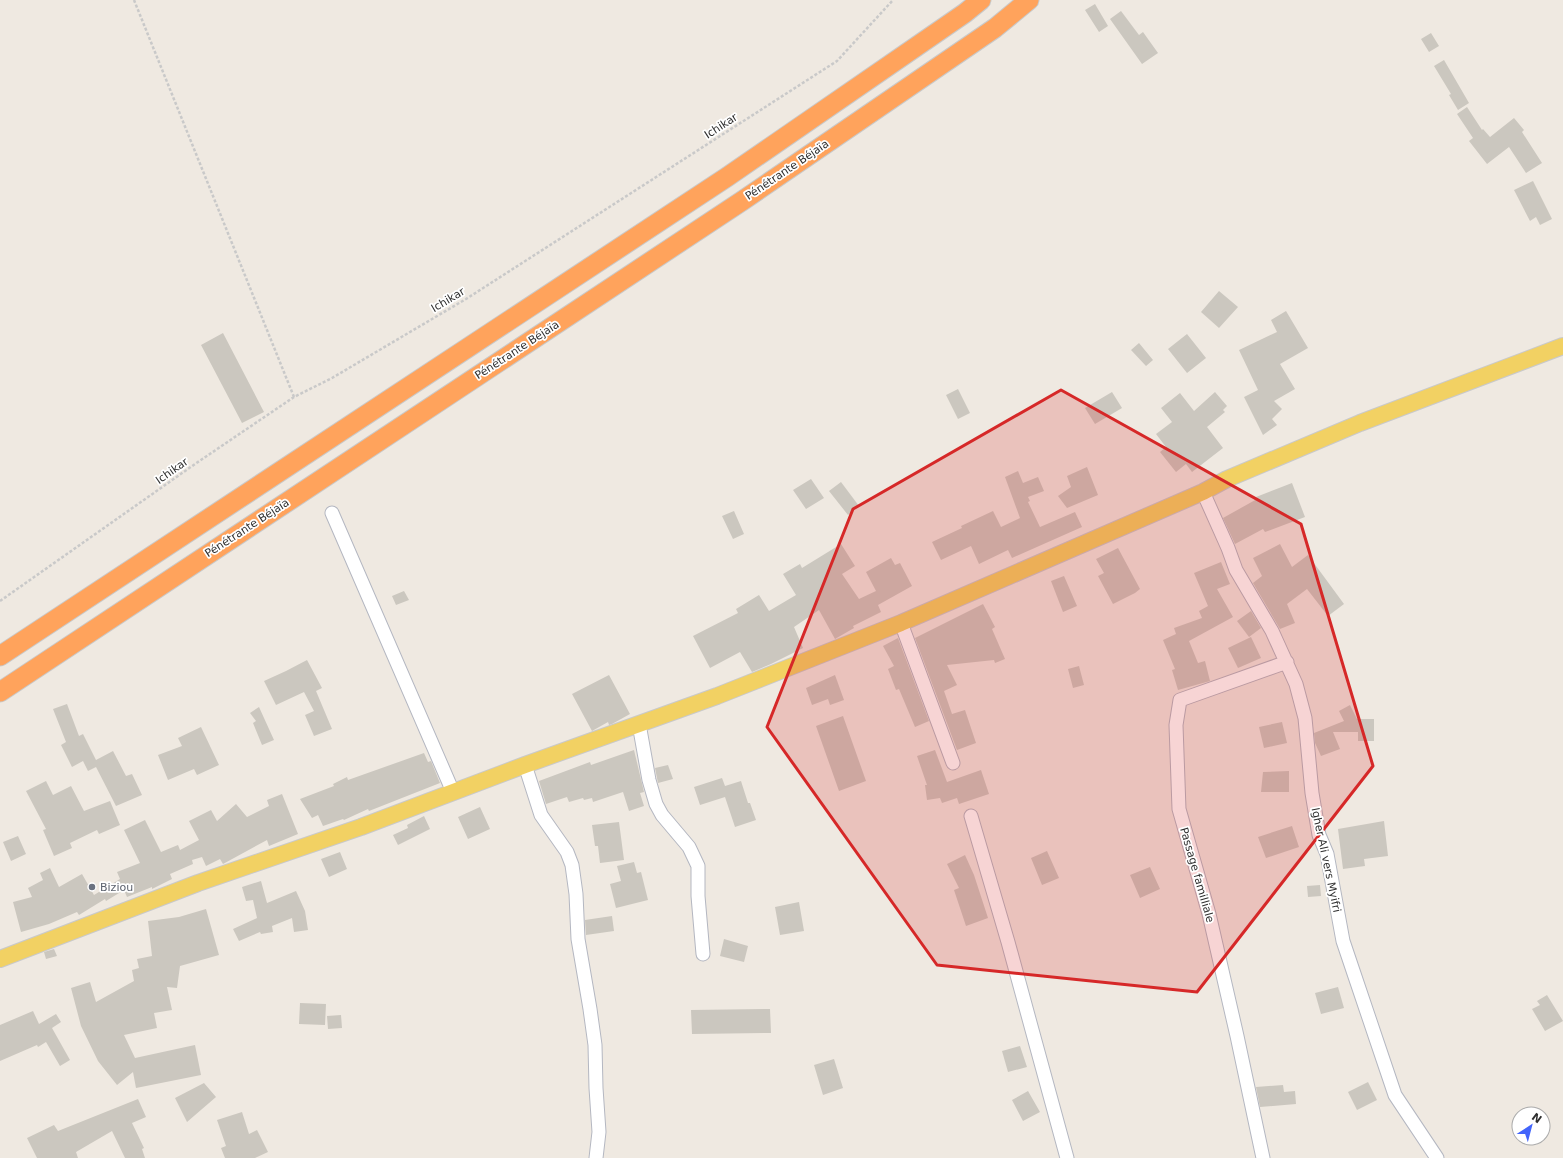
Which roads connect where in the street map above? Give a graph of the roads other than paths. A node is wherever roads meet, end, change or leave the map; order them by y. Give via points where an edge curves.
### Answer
1 (981, 0) edge
2 (1029, 0) edge
3 (1563, 346) edge
4 (1203, 492) junction
5 (332, 513) dead end
6 (900, 623) junction
7 (0, 656) edge
8 (1287, 662) junction
9 (0, 692) edge
10 (639, 724) junction
11 (953, 763) dead end
12 (525, 765) junction
13 (453, 792) junction
14 (971, 816) dead end
15 (703, 954) dead end
16 (0, 959) edge
17 (596, 1158) edge
18 (1067, 1158) edge
19 (1263, 1158) edge
20 (1437, 1158) edge

1 - 7 highway via 727,177
2 - 9 highway, Pénétrante Béjaïa via 995,28 742,201
3 - 4 main road via 1360,423 1227,479
4 - 6 main road
4 - 8 street, Igher Ali vers Myifri via 1236,570
5 - 13 street
6 - 10 main road via 718,696
6 - 11 street
8 - 19 street, Passage familliale via 1180,700 1176,725 1179,809 1209,914
8 - 20 street, Igher Ali vers Myifri via 1305,718 1319,835 1327,854 1343,941 1395,1095
10 - 12 main road
10 - 15 street via 656,804 689,847 698,866
12 - 13 main road
12 - 17 street via 541,816 567,852 572,865 578,940 595,1045 600,1132
13 - 16 main road via 361,827 198,883
14 - 18 street

